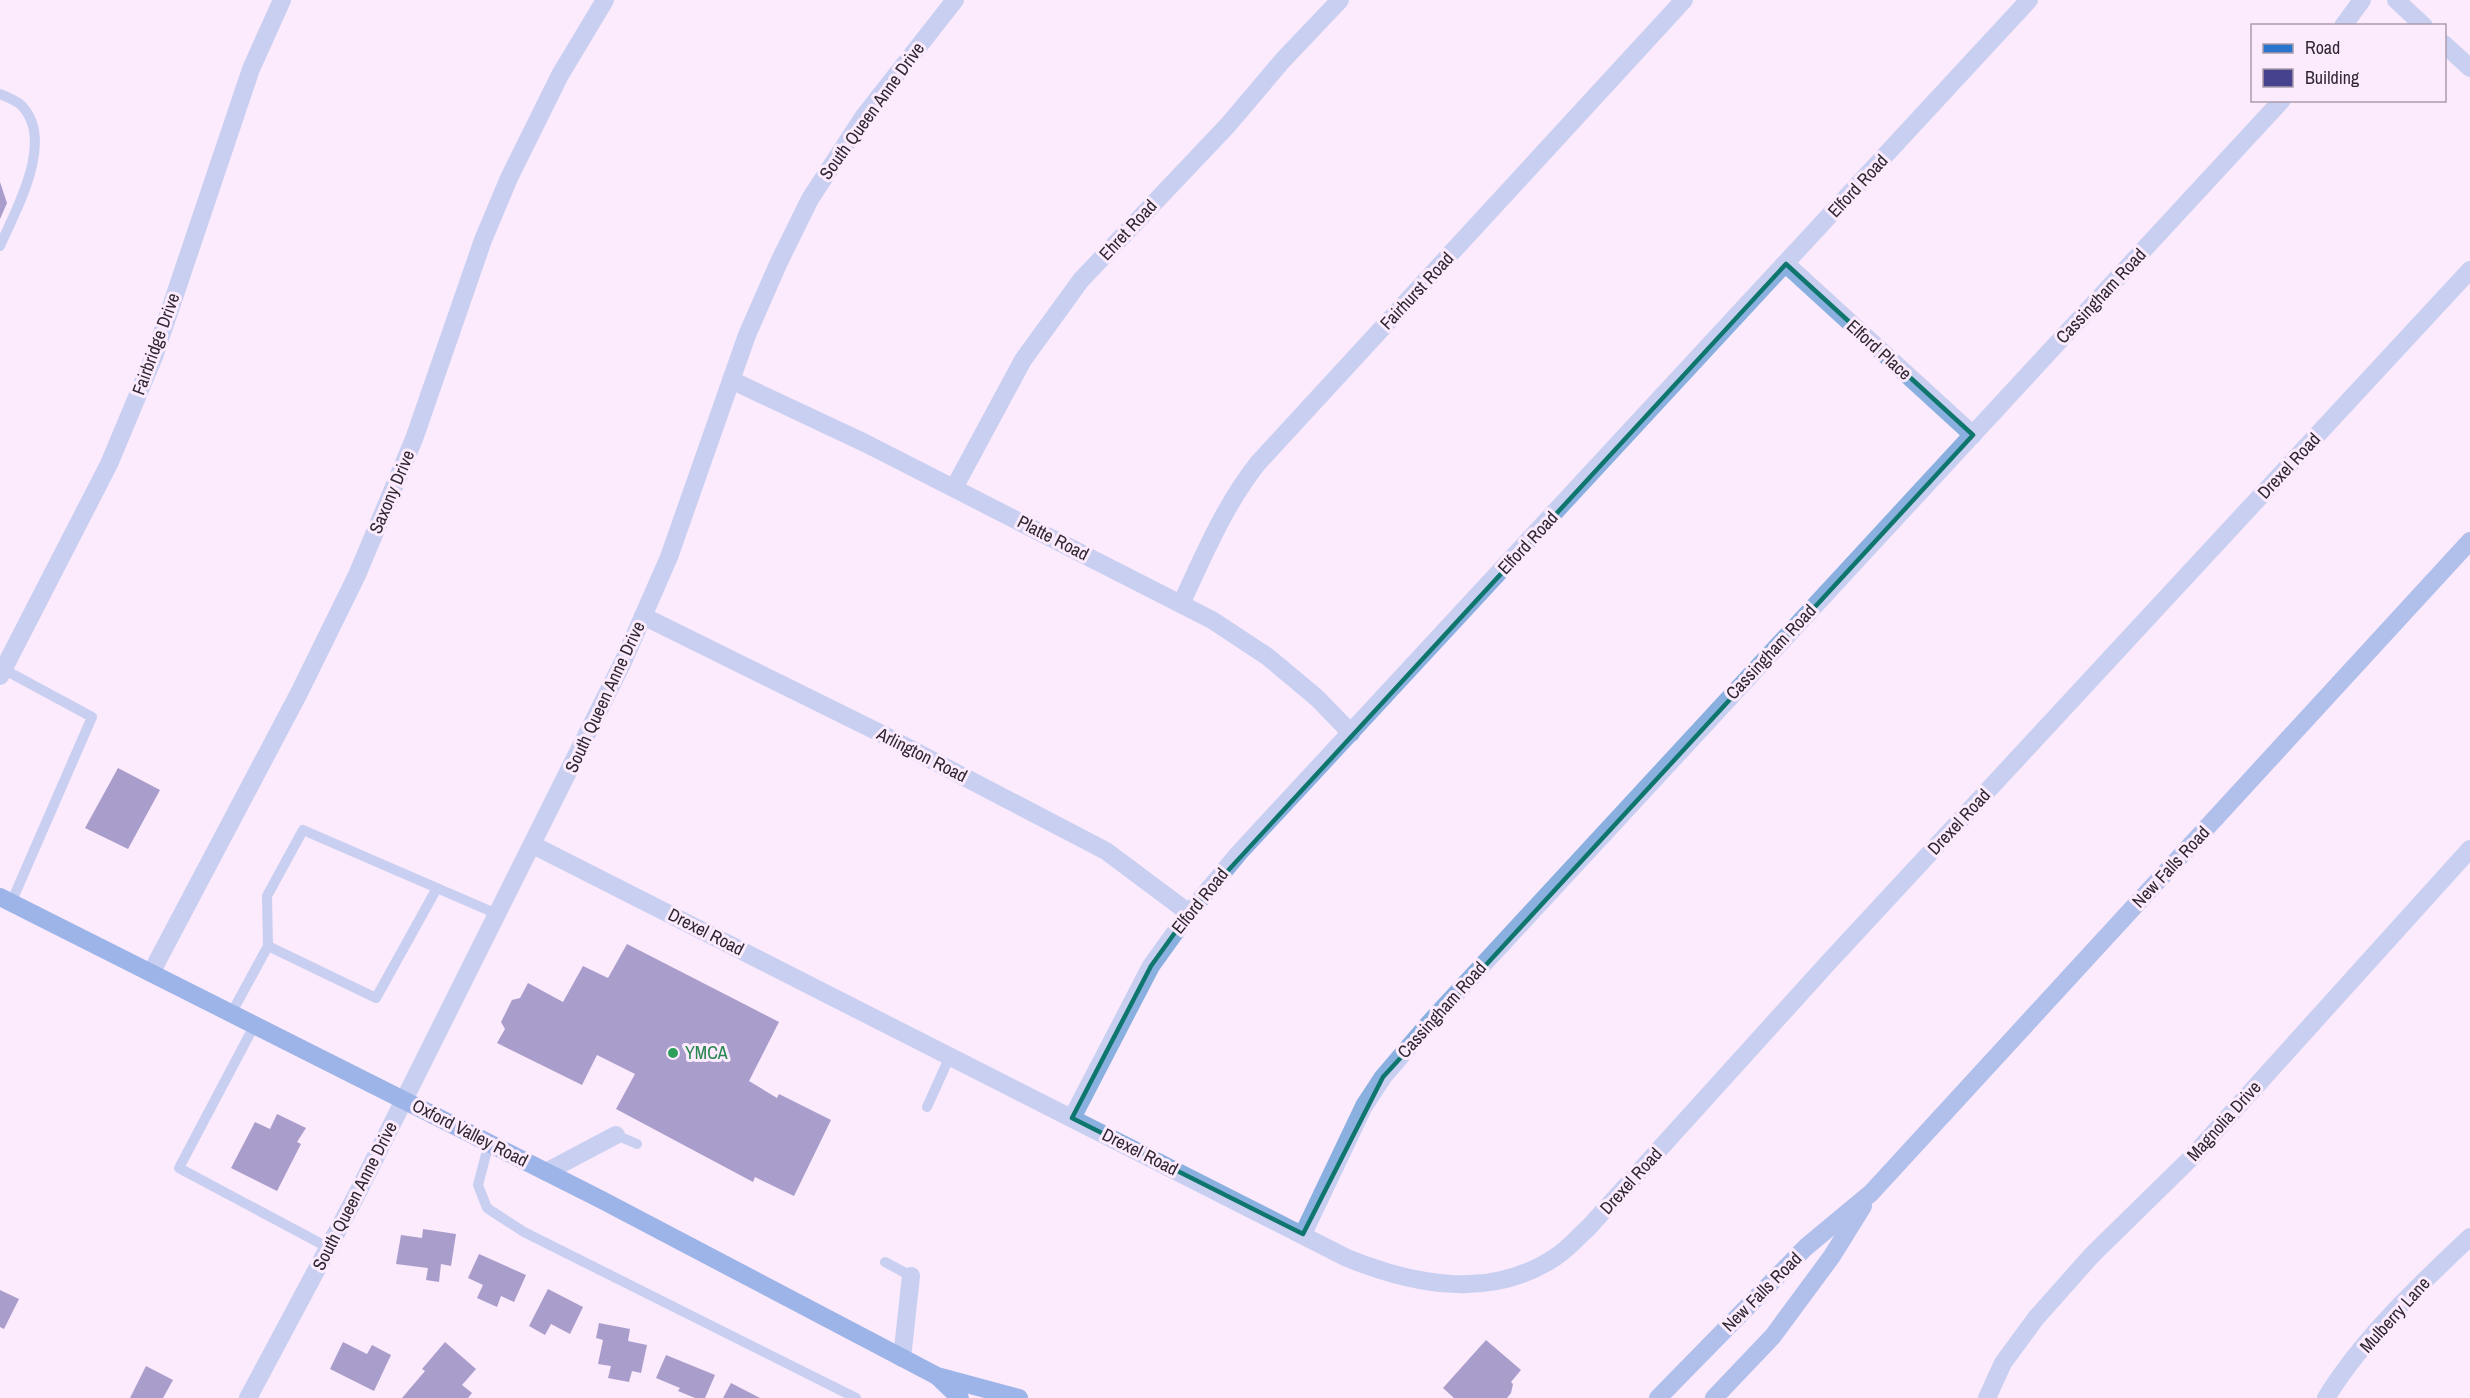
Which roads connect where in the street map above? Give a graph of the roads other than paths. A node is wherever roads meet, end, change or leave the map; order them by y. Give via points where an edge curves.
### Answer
1 (282, 0) edge
2 (605, 0) edge
3 (955, 0) edge
4 (1340, 0) edge
5 (1684, 0) edge
6 (2029, 0) edge
7 (2362, 0) edge
8 (2396, 0) edge
9 (2344, 24) edge
10 (2422, 24) edge
11 (2446, 46) edge
12 (2470, 68) edge
13 (0, 94) edge
14 (2280, 102) edge
15 (0, 246) edge
16 (1786, 264) junction
17 (2470, 270) edge
18 (731, 380) junction
19 (1973, 435) junction
20 (954, 488) junction
21 (2470, 541) edge
22 (1182, 604) junction
23 (643, 616) junction
24 (2, 673) edge
25 (1352, 733) junction
26 (533, 845) junction
27 (2470, 849) edge
28 (438, 888) junction
29 (5, 900) edge
30 (1189, 913) junction
31 (497, 914) junction
32 (268, 946) junction
33 (151, 973) junction
34 (231, 1014) junction
35 (254, 1026) junction
36 (950, 1056) junction
37 (404, 1099) junction
38 (927, 1107) dead end
39 (1072, 1118) junction
40 (616, 1135) joint
41 (489, 1143) junction
42 (637, 1144) dead end
43 (546, 1172) junction
44 (1872, 1193) junction
45 (1303, 1234) junction
46 (2470, 1237) edge
47 (329, 1248) junction
48 (885, 1262) dead end
49 (911, 1276) joint
50 (902, 1358) junction
51 (937, 1376) junction
52 (253, 1396) edge
53 (856, 1398) edge
54 (960, 1398) edge
55 (1018, 1398) edge
56 (1658, 1398) edge
57 (1714, 1398) edge
58 (1988, 1398) edge
59 (2326, 1398) edge

1 - 24 street, Fairbridge Drive via 251,69 155,354 109,464
2 - 33 street, Saxony Drive via 560,75 509,178 483,240 414,439 357,575
3 - 18 street, South Queen Anne Drive via 864,116 821,181 778,262
4 - 20 street, Ehret Road via 1081,280 1023,360
5 - 22 street, Fairhurst Road via 1258,463 1238,488 1217,526
6 - 16 street, Elford Road
7 - 9 street
8 - 10 street
11 - 12 street
13 - 15 lane via 26,111 35,131 30,171
14 - 19 street, Cassingham Road
16 - 19 street, Elford Place
16 - 25 street, Elford Road
17 - 45 street, Drexel Road via 1827,964 1589,1227 1556,1257 1529,1272 1494,1282 1448,1285 1373,1268
18 - 20 street, Platte Road
18 - 23 street, South Queen Anne Drive via 669,557
19 - 45 street, Cassingham Road via 1575,863 1383,1077 1364,1106
20 - 22 street, Platte Road
21 - 44 main road, New Falls Road
22 - 25 street, Platte Road via 1268,657
23 - 26 street, South Queen Anne Drive
23 - 30 street, Arlington Road via 1106,851
24 - 29 lane via 93,717
25 - 30 street, Elford Road via 1239,853
26 - 31 street, South Queen Anne Drive
26 - 36 street, Drexel Road
27 - 58 street, Magnolia Drive via 2191,1158 2036,1318 2003,1363
28 - 31 lane
28 - 32 lane via 376,998
28 - 32 lane via 303,830 267,896
29 - 33 main road, Oxford Valley Road
30 - 39 street, Elford Road via 1151,966
31 - 37 street, South Queen Anne Drive
32 - 34 lane
33 - 34 main road, Oxford Valley Road
34 - 35 main road, Oxford Valley Road
35 - 37 main road, Oxford Valley Road
35 - 47 lane via 179,1168
36 - 38 lane
36 - 39 street, Drexel Road
37 - 41 main road, Oxford Valley Road
37 - 47 street, South Queen Anne Drive
39 - 45 street, Drexel Road
40 - 42 lane
40 - 43 street
41 - 43 main road, Oxford Valley Road
41 - 53 lane via 478,1185 487,1208 524,1232
43 - 50 main road, Oxford Valley Road
44 - 56 main road, New Falls Road via 1806,1247
44 - 57 main road, New Falls Road via 1773,1336
46 - 59 street, Mulberry Lane via 2402,1304
47 - 52 street, South Queen Anne Drive
48 - 49 lane
49 - 50 street
50 - 51 main road, Oxford Valley Road
51 - 54 main road, Oxford Valley Road
51 - 55 main road, Oxford Valley Road

